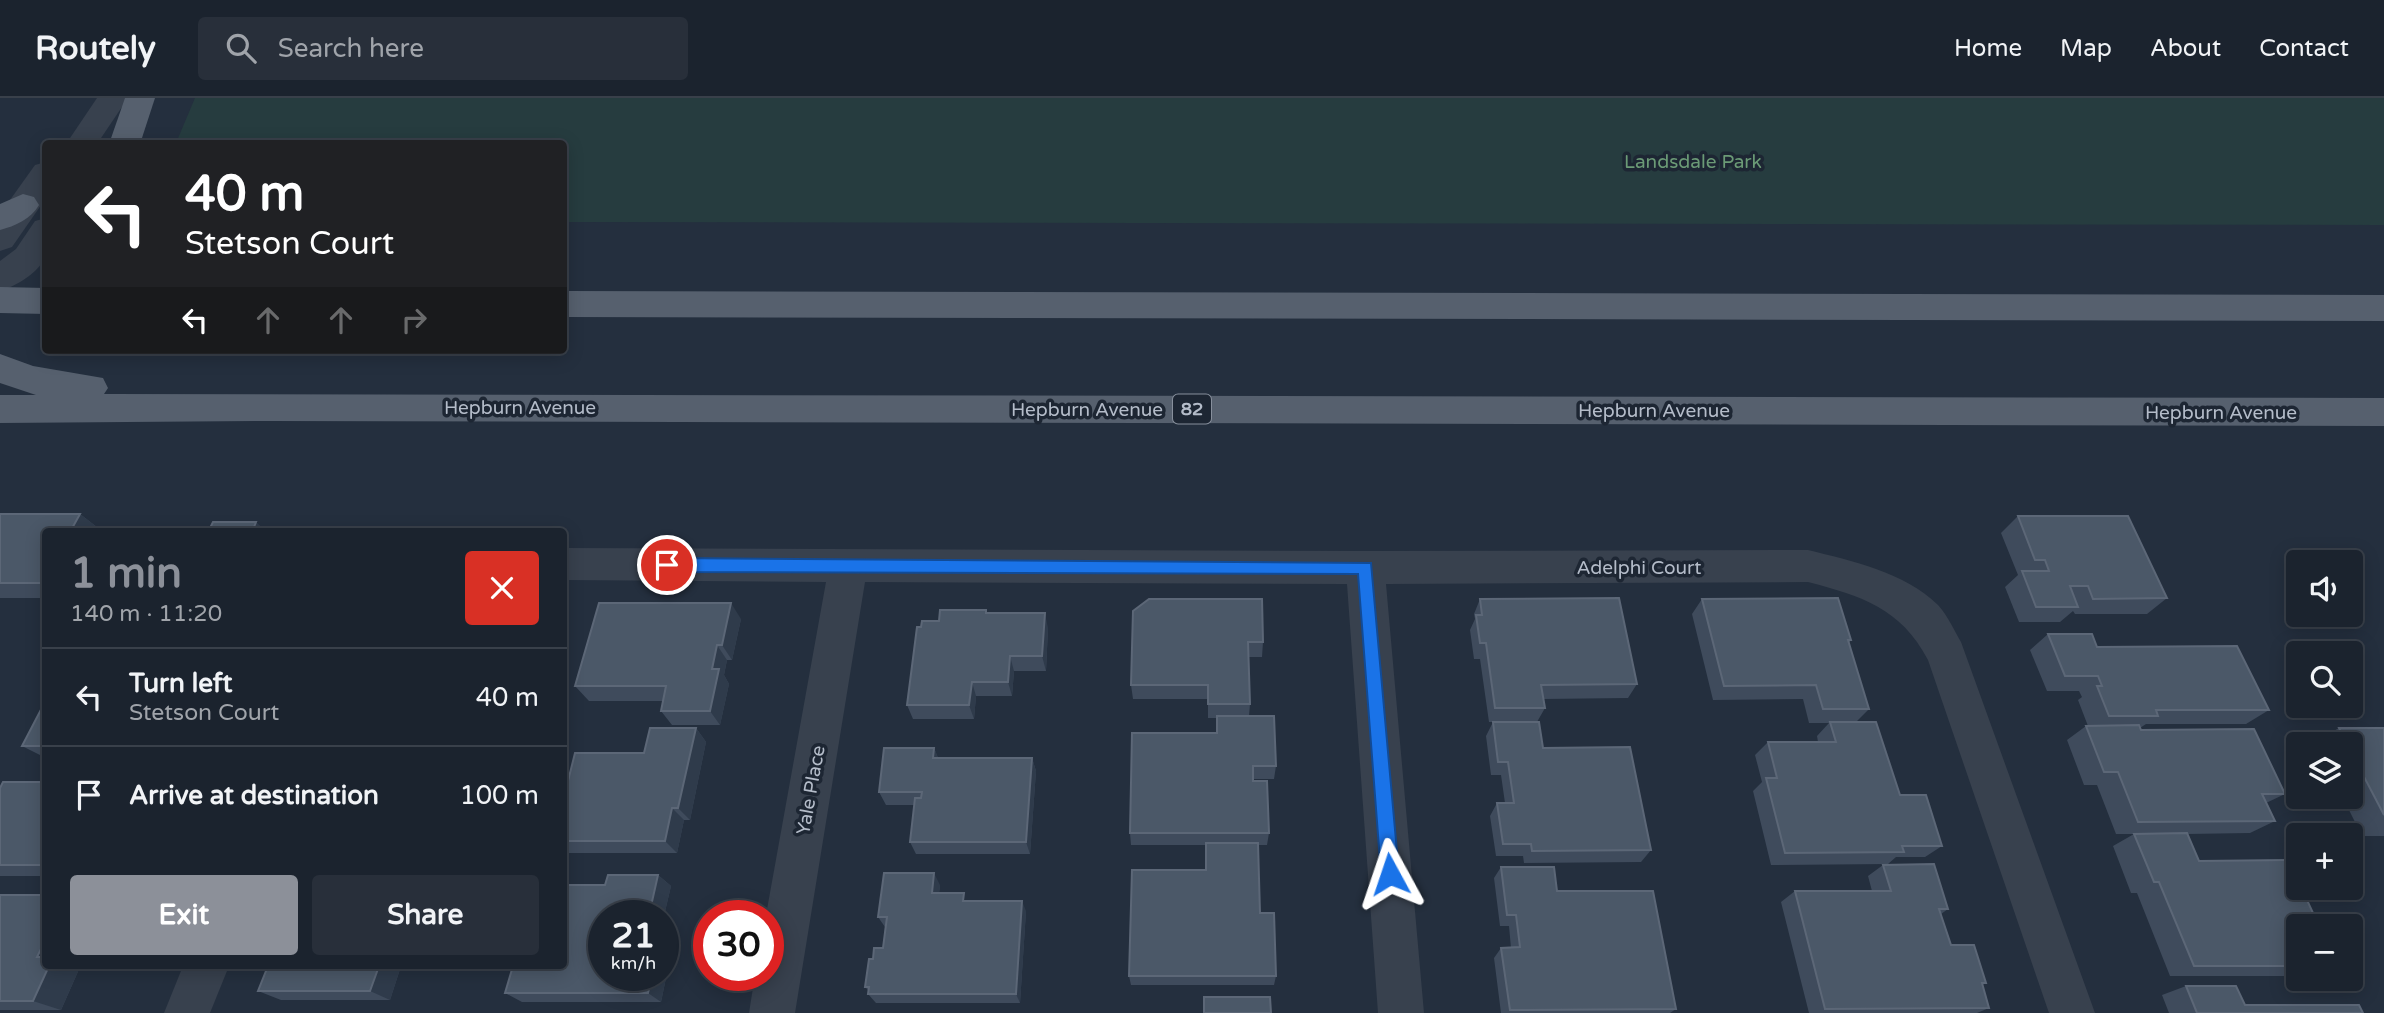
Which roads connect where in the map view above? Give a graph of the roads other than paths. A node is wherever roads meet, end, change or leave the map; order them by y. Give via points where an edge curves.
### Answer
1 (113, 98) edge
2 (140, 98) edge
3 (85, 140) edge
4 (125, 140) edge
5 (42, 178) edge
6 (12, 212) edge
7 (42, 235) edge
8 (0, 239) edge
9 (0, 279) edge
10 (0, 300) edge
11 (42, 301) edge
12 (567, 304) edge
13 (2384, 308) edge
14 (0, 368) edge
15 (270, 407) junction
16 (0, 408) edge
17 (2384, 412) edge
18 (567, 564) edge
19 (848, 567) junction
20 (1365, 568) junction
21 (205, 969) edge
22 (187, 1013) edge
23 (772, 1013) edge
24 (1401, 1013) edge
25 (2072, 1013) edge

1 - 3 street
2 - 4 main road
5 - 6 street
6 - 8 street
7 - 9 street via 28,257
10 - 11 main road
12 - 13 main road
14 - 15 main road via 51,384
15 - 16 main road, Hepburn Avenue / 82
15 - 17 main road, Hepburn Avenue / 82
18 - 19 street, Adelphi Court
19 - 20 street, Adelphi Court
19 - 23 street, Yale Place
20 - 24 street
20 - 25 street, Adelphi Court via 1808,566 1890,593 1923,617 1947,655
21 - 22 street

